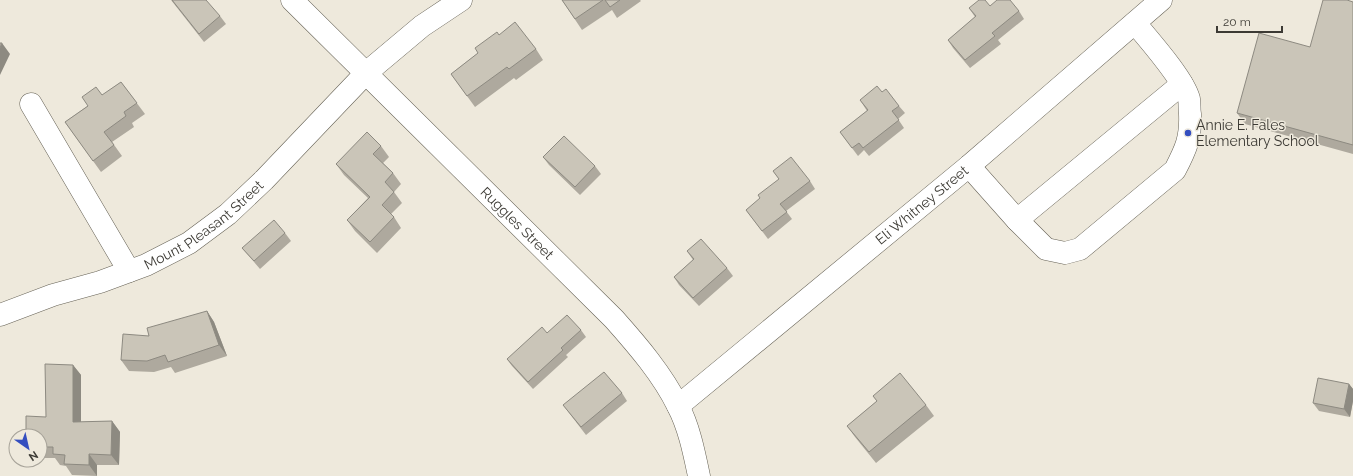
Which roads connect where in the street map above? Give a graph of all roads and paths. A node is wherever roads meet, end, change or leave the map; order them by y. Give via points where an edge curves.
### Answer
1 (292, 0) edge
2 (461, 0) edge
3 (1161, 0) edge
4 (1135, 23) junction
5 (366, 72) junction
6 (1182, 84) junction
7 (31, 104) dead end
8 (969, 166) junction
9 (1017, 220) junction
10 (129, 272) junction
11 (0, 315) edge
12 (678, 406) junction
13 (699, 476) edge

1 - 5 street, Ruggles Street
2 - 5 street, Mount Pleasant Street via 422,26
3 - 4 street, Eli Whitney Street
4 - 6 street
4 - 8 street, Eli Whitney Street
5 - 10 street, Mount Pleasant Street via 264,180 228,214 189,243
5 - 12 street, Ruggles Street via 614,319 639,347
6 - 9 street
6 - 9 street via 1189,98 1190,131 1185,152 1175,170 1080,249 1065,253 1046,249
7 - 10 street
8 - 9 street
8 - 12 street, Eli Whitney Street
10 - 11 street, Mount Pleasant Street via 53,295
12 - 13 street, Ruggles Street via 691,442

